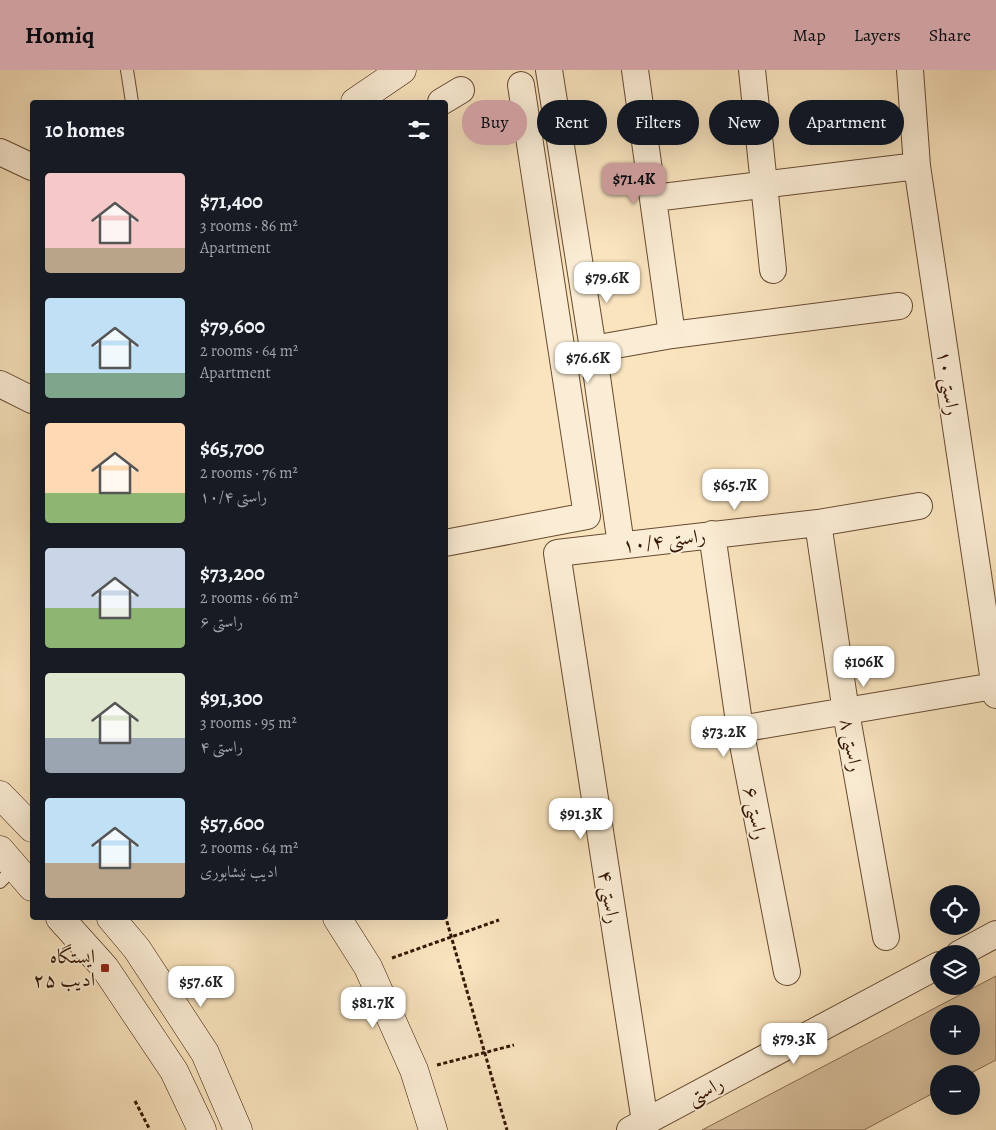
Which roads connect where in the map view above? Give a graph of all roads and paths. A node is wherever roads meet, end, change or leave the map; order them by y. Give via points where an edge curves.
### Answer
1 (127, 70) edge
2 (402, 70) edge
3 (550, 70) edge
4 (635, 70) edge
5 (752, 70) edge
6 (910, 70) edge
7 (521, 85) dead end
8 (132, 100) edge
9 (358, 100) edge
10 (0, 152) edge
11 (30, 165) edge
12 (917, 166) junction
13 (764, 185) junction
14 (654, 198) junction
15 (774, 270) dead end
16 (899, 306) dead end
17 (672, 335) junction
18 (593, 349) junction
19 (0, 384) edge
20 (30, 399) edge
21 (919, 506) dead end
22 (818, 523) junction
23 (712, 534) junction
24 (448, 542) edge
25 (621, 545) junction
26 (557, 553) joint
27 (995, 690) edge
28 (846, 712) junction
29 (740, 729) junction
30 (0, 795) edge
31 (30, 826) edge
32 (62, 920) edge
33 (113, 920) edge
34 (338, 920) edge
35 (447, 920) edge
36 (499, 920) dead end
37 (996, 934) edge
38 (886, 936) dead end
39 (452, 937) junction
40 (976, 945) edge
41 (368, 967) junction
42 (930, 970) edge
43 (787, 972) dead end
44 (514, 1045) dead end
45 (484, 1053) junction
46 (414, 1070) junction
47 (135, 1101) dead end
48 (637, 1126) edge
49 (150, 1130) edge
50 (202, 1130) edge
51 (238, 1130) edge
52 (433, 1130) edge
53 (507, 1130) edge

1 - 8 lane
2 - 9 main road
3 - 18 street
4 - 14 street
5 - 13 street
6 - 12 street, راستی ۱۰
7 - 24 street via 587,516
10 - 11 street
12 - 13 street
12 - 27 street, راستی ۱۰
13 - 14 street
13 - 15 street
14 - 17 street
16 - 17 street
17 - 18 street
18 - 25 street
19 - 20 street
21 - 22 street, راستی ۱۰/۴
22 - 23 street, راستی ۱۰/۴
22 - 28 street, راستی ۸
23 - 25 street, راستی ۱۰/۴
23 - 29 street, راستی ۶
25 - 26 street, راستی ۱۰/۴
26 - 48 street, راستی ۴
27 - 28 street
28 - 29 street
28 - 38 street, راستی ۸
29 - 43 street, راستی ۶
30 - 31 main road
32 - 50 main road via 105,968 174,1071
33 - 51 main road via 137,949 204,1053
34 - 41 main road
35 - 39 path
36 - 39 path
37 - 40 street
39 - 41 path
39 - 45 path
41 - 46 main road
42 - 48 street, راستی
44 - 45 path
45 - 46 path
45 - 53 path
46 - 52 main road
47 - 49 path

